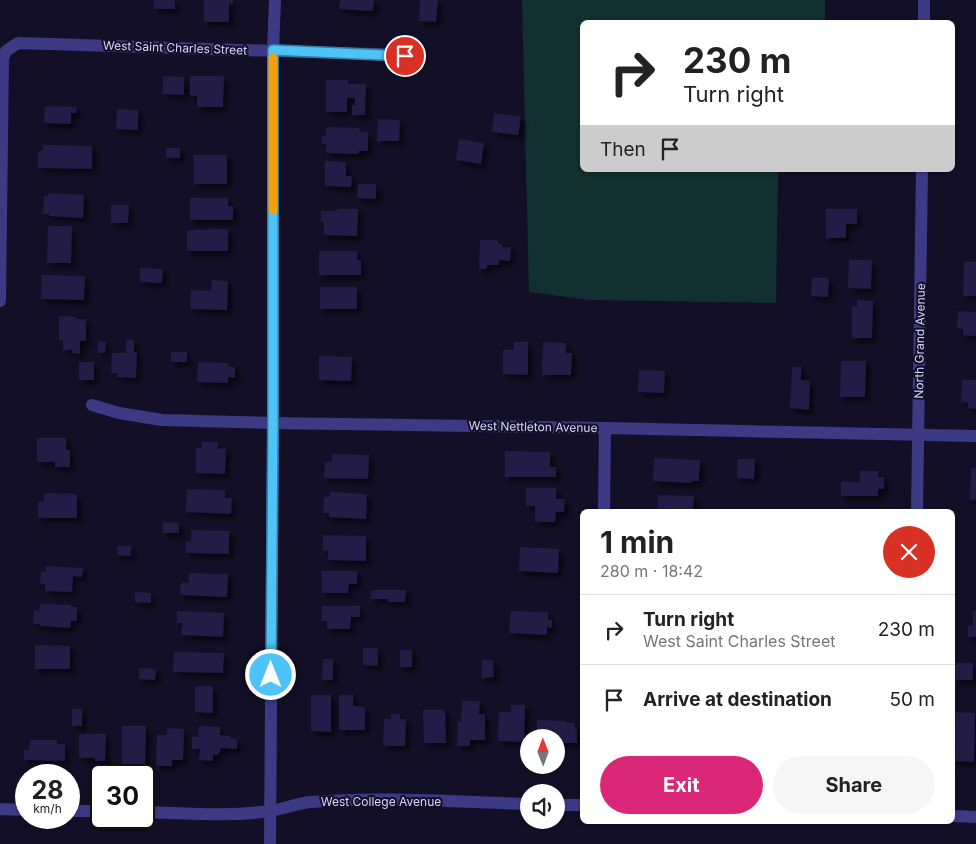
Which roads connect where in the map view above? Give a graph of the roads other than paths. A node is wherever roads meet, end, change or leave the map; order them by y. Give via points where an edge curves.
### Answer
1 (275, 0) edge
2 (924, 0) edge
3 (924, 20) edge
4 (273, 50) junction
5 (405, 56) dead end
6 (922, 172) edge
7 (0, 301) edge
8 (92, 405) dead end
9 (273, 423) junction
10 (605, 428) junction
11 (918, 434) junction
12 (976, 436) edge
13 (604, 509) edge
14 (917, 509) edge
15 (520, 804) edge
16 (565, 804) edge
17 (580, 805) edge
18 (0, 809) edge
19 (15, 810) edge
20 (270, 811) junction
21 (155, 812) edge
22 (955, 816) edge
23 (976, 817) edge
24 (270, 844) edge

1 - 4 street
2 - 3 street
4 - 5 street, West Saint Charles Street
4 - 7 street, West Saint Charles Street via 18,43 6,51 3,58
4 - 9 street
6 - 11 street, North Grand Avenue
8 - 9 street, West Nettleton Avenue via 162,420
9 - 10 street, West Nettleton Avenue
9 - 20 street
10 - 11 street, West Nettleton Avenue
10 - 13 street
11 - 12 street, West Nettleton Avenue
11 - 14 street, North Grand Avenue
15 - 20 street, West College Avenue via 378,800 310,802
16 - 17 street
18 - 19 street
20 - 21 street, West College Avenue
20 - 24 street
22 - 23 street

